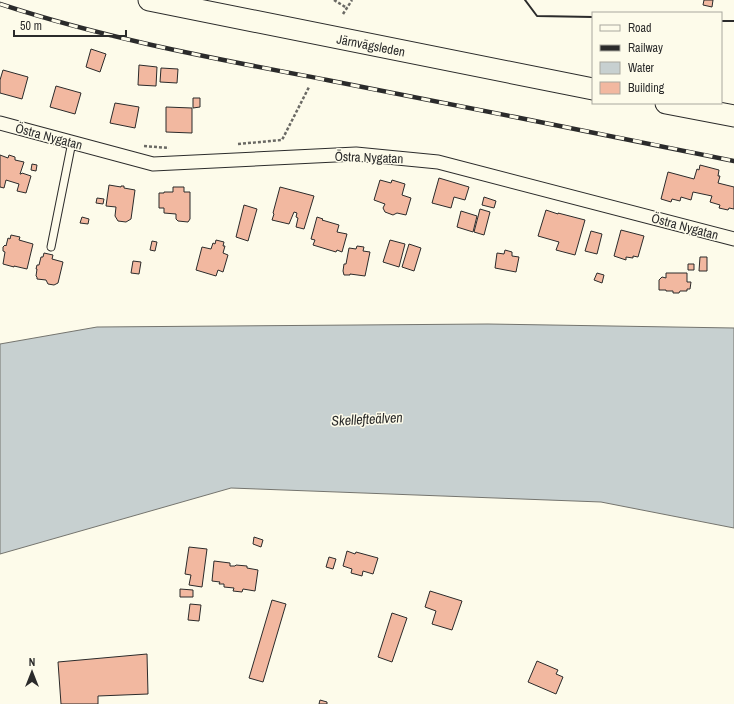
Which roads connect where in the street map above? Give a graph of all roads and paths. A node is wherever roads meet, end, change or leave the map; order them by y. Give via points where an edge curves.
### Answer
1 (148, 0) edge
2 (334, 0) edge
3 (352, 0) edge
4 (346, 8) junction
5 (343, 14) dead end
6 (309, 87) dead end
7 (592, 89) edge
8 (671, 104) edge
9 (734, 116) edge
10 (0, 123) edge
11 (72, 142) junction
12 (232, 145) dead end
13 (139, 146) dead end
14 (173, 148) dead end
15 (734, 239) edge
16 (51, 247) dead end

1 - 7 main road, Järnvägsleden
2 - 4 path
3 - 4 path
4 - 5 path
6 - 12 path via 282,140
8 - 9 main road
10 - 11 street, Östra Nygatan
11 - 15 street, Östra Nygatan via 153,164 356,154 438,162
11 - 16 lane
13 - 14 path

